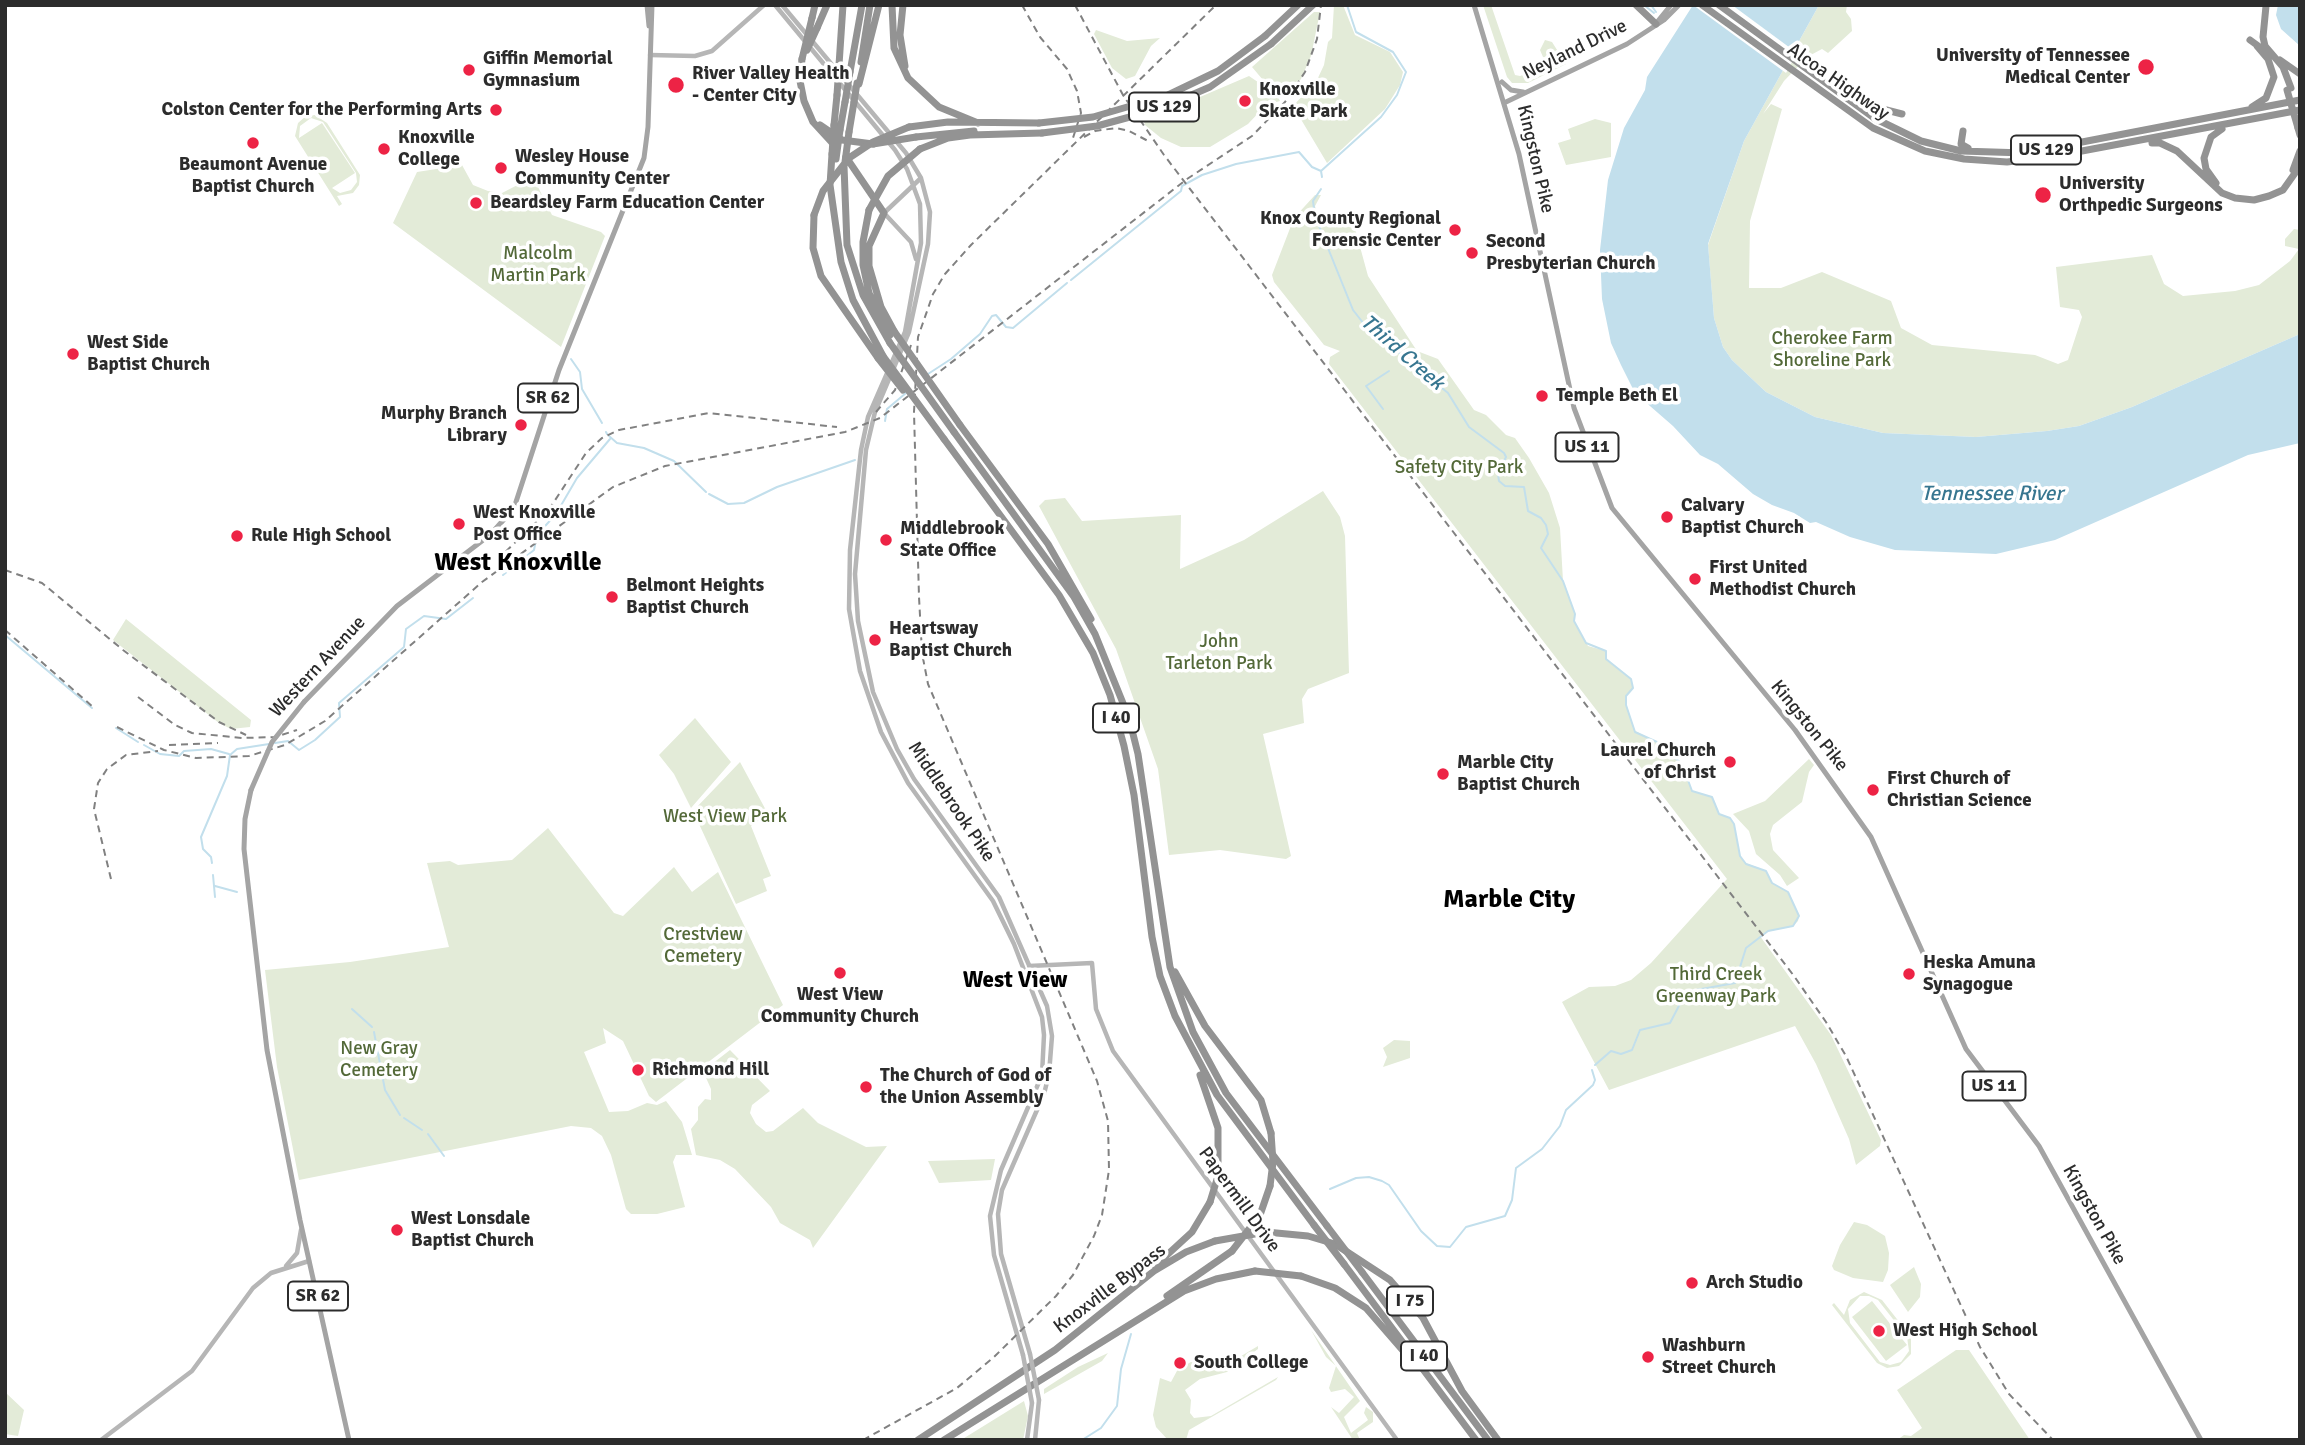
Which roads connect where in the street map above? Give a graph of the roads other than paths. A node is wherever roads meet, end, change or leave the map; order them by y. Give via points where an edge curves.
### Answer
1 (650, 5) edge
2 (764, 5) edge
3 (775, 5) edge
4 (782, 5) edge
5 (815, 5) edge
6 (827, 5) edge
7 (843, 5) edge
8 (862, 5) edge
9 (870, 5) edge
10 (879, 5) edge
11 (892, 5) edge
12 (903, 5) edge
13 (1474, 5) edge
14 (1636, 5) edge
15 (1671, 5) edge
16 (1679, 5) edge
17 (1702, 5) edge
18 (1719, 5) edge
19 (1312, 6) edge
20 (2266, 6) edge
21 (1295, 7) edge
22 (1656, 24) junction
23 (2251, 38) dead end
24 (2261, 46) junction
25 (649, 55) junction
26 (802, 60) junction
27 (2300, 74) edge
28 (1498, 78) junction
29 (1827, 83) junction
30 (858, 84) junction
31 (914, 86) junction
32 (2289, 89) junction
33 (1527, 92) junction
34 (2300, 100) edge
35 (1506, 102) junction
36 (2245, 110) junction
37 (2300, 110) edge
38 (808, 111) junction
39 (1902, 114) dead end
40 (2300, 118) edge
41 (2232, 125) junction
42 (983, 128) junction
43 (841, 129) junction
44 (1963, 131) dead end
45 (2299, 132) edge
46 (2053, 148) junction
47 (2085, 151) junction
48 (2300, 151) edge
49 (2300, 166) edge
50 (921, 178) junction
51 (915, 184) junction
52 (903, 194) junction
53 (918, 197) junction
54 (884, 213) junction
55 (921, 243) junction
56 (917, 263) junction
57 (923, 268) junction
58 (912, 306) junction
59 (892, 342) junction
60 (880, 357) junction
61 (858, 471) junction
62 (862, 502) junction
63 (1114, 675) junction
64 (887, 729) junction
65 (881, 732) junction
66 (1163, 931) junction
67 (1023, 965) junction
68 (1031, 965) junction
69 (1185, 1039) junction
70 (302, 1229) junction
71 (310, 1261) junction
72 (284, 1268) junction
73 (1126, 1293) junction
74 (1133, 1322) junction
75 (1451, 1408) junction
76 (101, 1440) edge
77 (349, 1440) edge
78 (918, 1440) edge
79 (944, 1440) edge
80 (1027, 1440) edge
81 (1035, 1440) edge
82 (1397, 1440) edge
83 (1476, 1440) edge
84 (1488, 1440) edge
85 (1498, 1440) edge
86 (2201, 1440) edge

1 - 25 main road, Western Avenue / SR 62
2 - 25 main road via 712,51 695,56
3 - 51 main road, Middlebrook Pike via 895,150
4 - 50 main road, Middlebrook Pike via 906,153
5 - 26 highway, bridge
6 - 26 highway, bridge
7 - 43 highway, bridge via 837,95
8 - 43 highway, I 40, bridge
9 - 30 highway
10 - 30 highway
11 - 31 highway via 894,48
12 - 31 highway via 900,45
13 - 28 main road, Kingston Pike
14 - 22 highway
15 - 22 main road, Neyland Drive
16 - 22 main road, Neyland Drive
17 - 47 highway, Alcoa Highway / US 129 via 1873,128 1925,151 2007,162
18 - 29 highway, Alcoa Highway / US 129
19 - 42 highway, US 129, bridge via 1219,82 1159,109 1097,126 1042,133 1005,134
20 - 24 highway
21 - 42 highway, US 129, bridge via 1218,71 1168,95 1093,117
22 - 33 main road, Neyland Drive via 1616,50
23 - 24 highway
24 - 27 highway
24 - 32 highway via 2283,67
24 - 36 highway via 2273,68 2272,89
25 - 70 main road, Western Avenue / SR 62, bridge via 648,127 641,168 559,370 514,508 491,534 397,607 304,702 272,742 251,790 244,842 253,931 267,1050
26 - 38 highway via 801,92
28 - 33 main road via 1511,90
28 - 35 main road, Kingston Pike
29 - 39 highway via 1866,107
29 - 46 highway, Alcoa Highway / US 129 via 1874,118 1921,141 1987,153
30 - 43 highway, I 40, bridge via 852,112
31 - 42 highway via 939,107
32 - 40 highway, bridge
32 - 45 highway, bridge
33 - 35 main road, Neyland Drive
34 - 36 highway, Alcoa Highway / US 129
35 - 86 main road, Kingston Pike / US 11 via 1574,408 1612,508 1795,730 1871,837 1966,1049 2039,1146
36 - 46 highway, Alcoa Highway / US 129
37 - 41 highway, Alcoa Highway / US 129
38 - 42 highway, bridge via 835,137 873,144
38 - 54 highway via 828,141 857,170
41 - 47 highway, Alcoa Highway / US 129
41 - 48 highway via 2211,137 2204,158 2206,169 2224,189 2253,196 2280,186 2290,176
42 - 59 highway, bridge via 920,149 888,176 869,210 863,265 869,293
42 - 60 highway, bridge via 935,122 909,127 849,158 828,182 814,215 813,248 821,276
43 - 59 highway, I 40, bridge via 848,245 871,312
43 - 60 highway, I 40, bridge via 832,198 836,238 847,282
44 - 46 highway via 1961,144 1965,148
47 - 49 highway via 2160,142 2177,151 2222,193 2254,200 2283,190
50 - 51 main road
50 - 57 main road, Middlebrook Pike via 930,212
51 - 52 main road
51 - 53 main road, Middlebrook Pike
52 - 53 main road
52 - 54 main road
53 - 55 main road, Middlebrook Pike
54 - 56 main road via 911,242
54 - 63 highway, bridge via 869,246 869,266 881,307 1064,568
55 - 56 main road, Middlebrook Pike
55 - 57 main road
56 - 58 main road, Middlebrook Pike
57 - 58 main road, Middlebrook Pike
58 - 61 main road, Middlebrook Pike via 900,350 868,417
58 - 62 main road, Middlebrook Pike via 906,342 873,419
59 - 63 highway, I 40, bridge via 1074,597
60 - 69 highway, I 40, bridge via 1059,595 1093,653 1106,685 1134,795 1160,975
61 - 62 main road via 862,473
61 - 65 main road, Middlebrook Pike via 849,609 860,671
62 - 64 main road, Middlebrook Pike via 855,574 858,621 867,669
63 - 66 highway, I 40 via 1138,754
64 - 65 main road
64 - 68 main road, Middlebrook Pike via 914,779 999,897
65 - 67 main road, Middlebrook Pike via 908,783 993,901
66 - 74 highway, bridge via 1187,996 1261,1100 1273,1162 1260,1215 1232,1251
66 - 84 highway, I 40, bridge via 1180,998 1209,1065
67 - 68 main road
67 - 80 main road, Middlebrook Pike, bridge via 1042,1017 1044,1059 1037,1091 995,1188 990,1216 993,1255 1023,1355 1032,1403
68 - 81 main road, Middlebrook Pike, bridge via 1047,1006 1052,1057 1044,1094 1002,1189 997,1233 1039,1400
68 - 82 main road, Papermill Drive via 1092,963 1096,1009 1114,1051
69 - 73 highway, bridge via 1218,1128 1218,1176 1210,1202 1192,1232
69 - 75 highway, I 40, bridge via 1217,1095
70 - 71 main road, Western Avenue / SR 62
70 - 72 main road via 295,1256
71 - 72 main road
71 - 77 main road, Western Avenue / SR 62
72 - 76 main road via 253,1289 192,1371
73 - 78 highway, Knoxville Bypass / I 75 via 1055,1350
73 - 85 highway, Knoxville Bypass / I 75, bridge via 1168,1262 1215,1241 1266,1232 1335,1244 1377,1268 1423,1318 1462,1391
74 - 75 highway, Knoxville Bypass / I 75, bridge via 1204,1282 1255,1271 1301,1276 1335,1288 1366,1308
74 - 79 highway, Knoxville Bypass / I 75
75 - 83 highway, I 40

